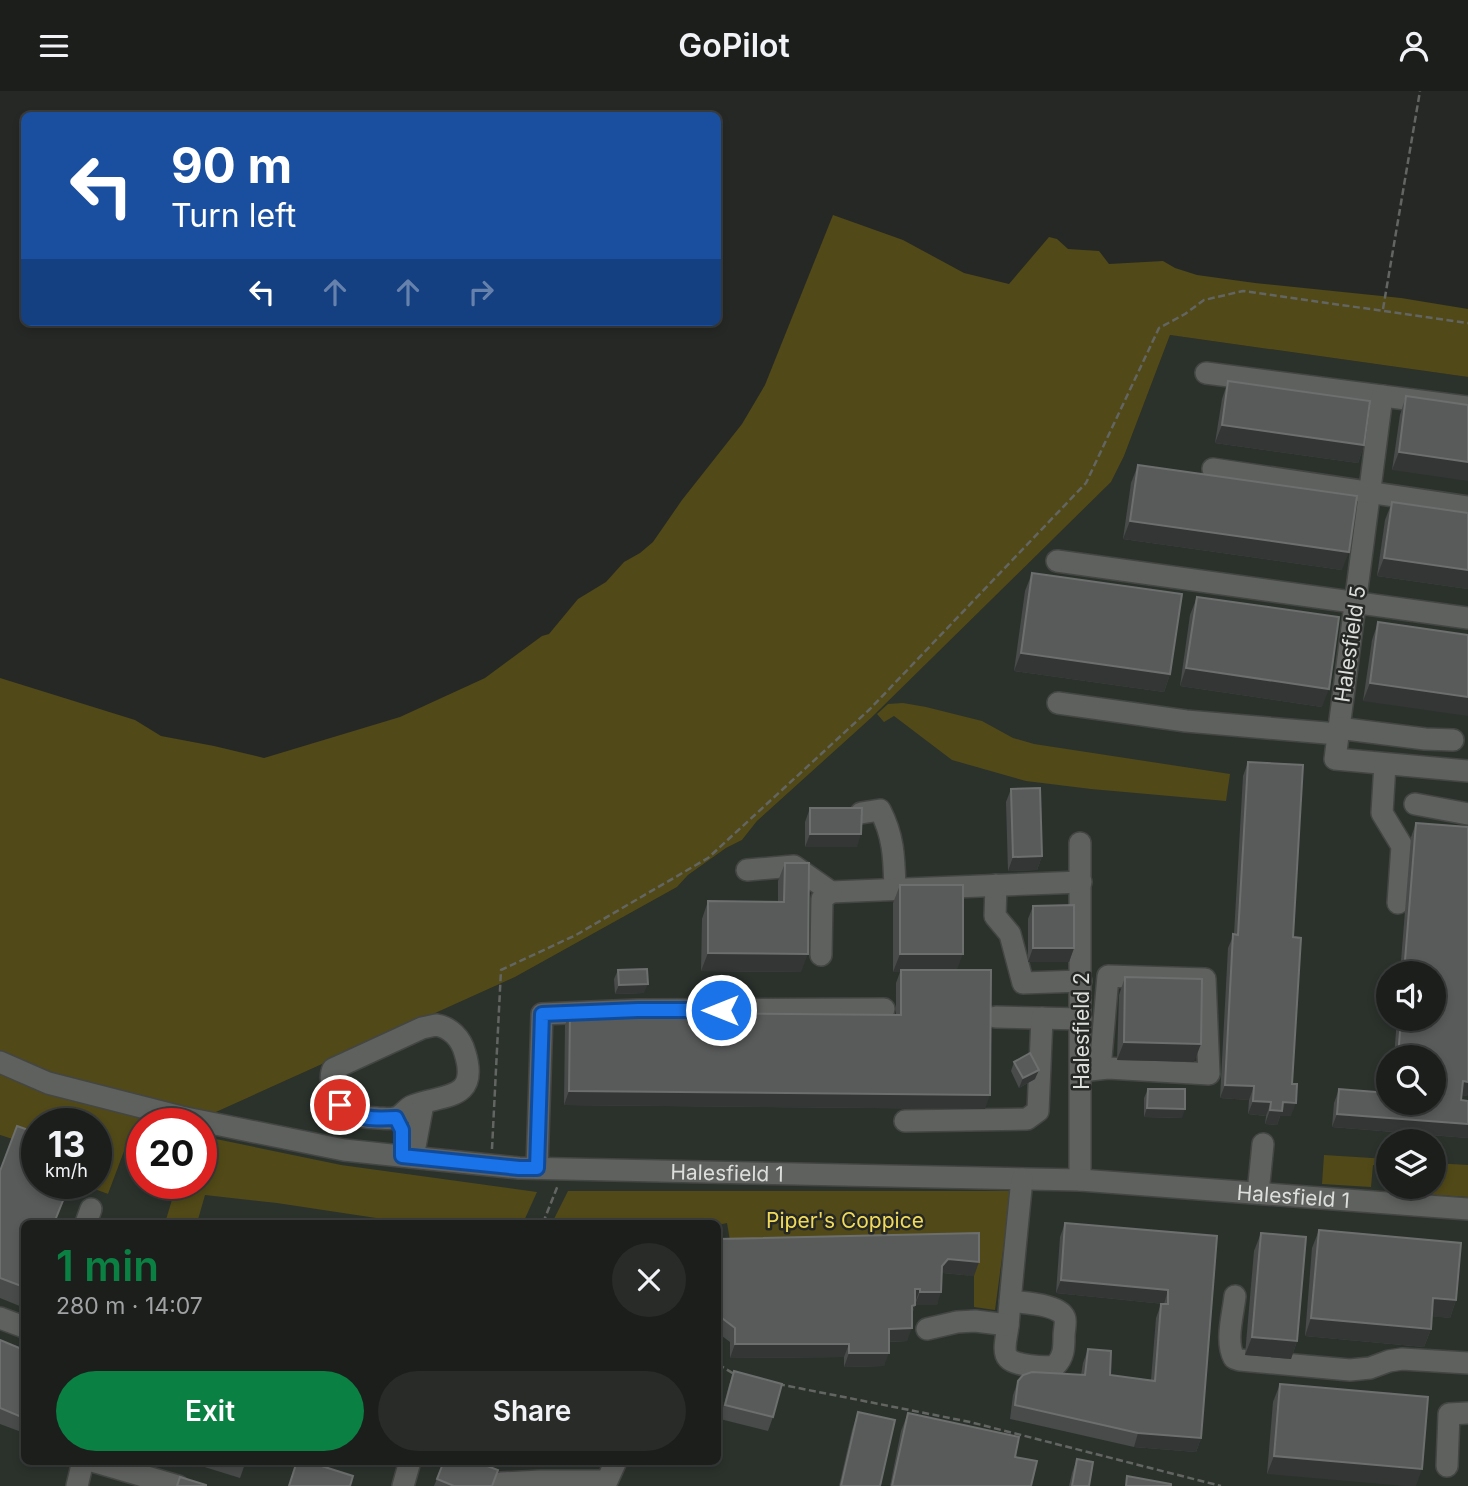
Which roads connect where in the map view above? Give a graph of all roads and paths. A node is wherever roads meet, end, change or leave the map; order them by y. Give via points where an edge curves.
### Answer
1 (1420, 91) edge
2 (1383, 310) junction
3 (1468, 323) edge
4 (1206, 373) dead end
5 (1382, 396) junction
6 (1468, 407) edge
7 (1213, 469) dead end
8 (1370, 493) junction
9 (1468, 507) edge
10 (1057, 561) dead end
11 (1356, 602) junction
12 (1468, 618) edge
13 (1058, 703) dead end
14 (1338, 731) junction
15 (1453, 740) dead end
16 (1385, 764) junction
17 (1468, 771) edge
18 (1415, 804) dead end
19 (861, 813) edge
20 (1468, 814) edge
21 (1080, 843) dead end
22 (747, 870) dead end
23 (1081, 882) junction
24 (996, 885) junction
25 (895, 889) junction
26 (831, 892) junction
27 (1398, 903) dead end
28 (821, 955) dead end
29 (1081, 981) junction
30 (884, 1009) dead end
31 (996, 1017) dead end
32 (1042, 1018) junction
33 (1081, 1019) junction
34 (0, 1062) edge
35 (1090, 1070) junction
36 (423, 1104) junction
37 (396, 1118) junction
38 (905, 1121) dead end
39 (1263, 1144) dead end
40 (407, 1157) junction
41 (491, 1165) junction
42 (537, 1168) junction
43 (565, 1169) junction
44 (1022, 1179) junction
45 (1080, 1180) junction
46 (1258, 1193) junction
47 (1468, 1209) edge
48 (544, 1220) edge
49 (1235, 1296) dead end
50 (1010, 1301) junction
51 (0, 1318) edge
52 (1008, 1325) junction
53 (21, 1326) edge
54 (927, 1329) dead end
55 (1468, 1363) edge
56 (721, 1366) edge
57 (736, 1375) edge
58 (775, 1383) edge
59 (1468, 1413) edge
60 (82, 1465) edge
61 (409, 1465) edge
62 (614, 1465) edge
63 (1447, 1466) dead end
64 (134, 1467) edge
65 (498, 1480) edge
66 (76, 1486) edge
67 (178, 1486) edge
68 (403, 1486) edge
69 (1221, 1486) edge

1 - 2 path
2 - 3 path
2 - 41 path via 1243,291 1204,300 1159,328 1086,483 870,709 708,858 576,935 501,970
4 - 5 street
5 - 6 street
5 - 8 street, Halesfield 5
7 - 8 street
8 - 9 street
8 - 11 street, Halesfield 5
10 - 11 street
11 - 12 street
11 - 14 street, Halesfield 5
13 - 14 street via 1186,721
14 - 15 street
14 - 16 street, Halesfield 5 via 1335,759
16 - 17 street, Halesfield 5
16 - 27 street via 1382,813 1402,846
18 - 20 street
19 - 25 street via 880,810 889,828
21 - 23 street, Halesfield 2
22 - 26 street via 794,866
23 - 24 street
23 - 29 street, Halesfield 2
24 - 25 street
24 - 29 street via 995,916 1010,934 1023,982
25 - 26 street
26 - 28 street via 822,899
29 - 33 street, Halesfield 2
30 - 42 street via 542,1014
31 - 32 street
32 - 33 street
32 - 38 street via 1038,1111 1027,1119
33 - 35 street, Halesfield 2
34 - 40 street, Halesfield 1 via 48,1083 181,1117 344,1150
35 - 35 street via 1209,1074 1205,979 1108,976
35 - 45 street, Halesfield 2
36 - 37 street
36 - 37 street via 455,1095 468,1076 464,1048 445,1027 422,1028 332,1070 334,1095 348,1113
36 - 40 street
37 - 40 street
39 - 46 street
40 - 41 street, Halesfield 1
41 - 42 street, Halesfield 1
42 - 43 street, Halesfield 1
43 - 44 street, Halesfield 1
43 - 48 path
44 - 45 street, Halesfield 1
44 - 50 street
45 - 46 street, Halesfield 1
46 - 47 street, Halesfield 1
49 - 55 street via 1230,1352 1240,1360 1350,1370 1402,1359
50 - 52 street
50 - 52 street via 1062,1313 1062,1359 1055,1367 1045,1368 1009,1360 1005,1354
51 - 53 street
52 - 54 street via 975,1321
56 - 57 path
58 - 69 path via 970,1422
59 - 63 street via 1449,1414
60 - 66 street
61 - 68 street
62 - 65 street via 607,1481
64 - 67 street

